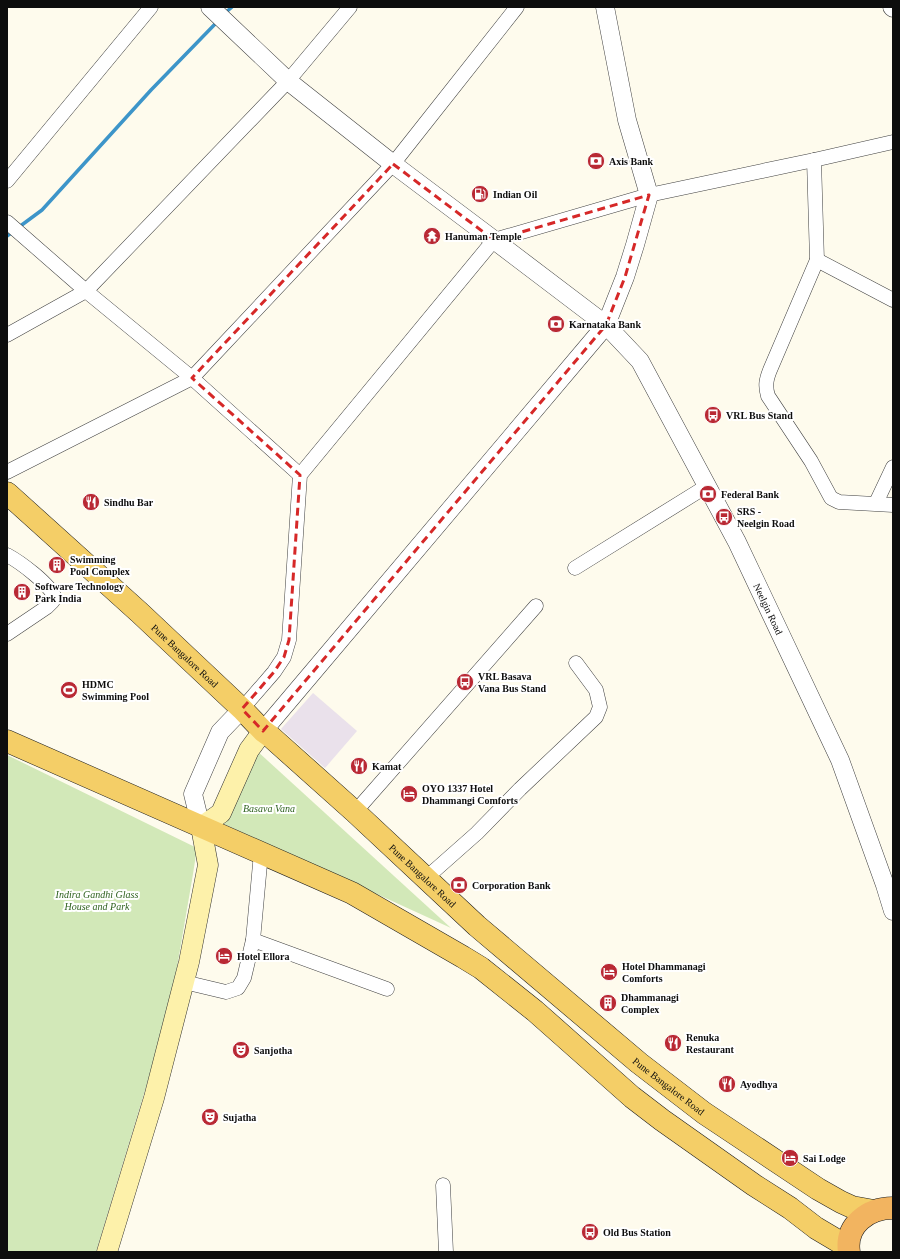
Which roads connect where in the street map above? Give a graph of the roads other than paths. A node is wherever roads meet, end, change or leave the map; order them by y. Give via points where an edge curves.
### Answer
1 (151, 7) edge
2 (210, 7) edge
3 (350, 7) edge
4 (517, 7) edge
5 (605, 7) edge
6 (288, 81) junction
7 (893, 142) edge
8 (814, 160) junction
9 (393, 164) junction
10 (7, 181) edge
11 (649, 195) junction
12 (7, 222) edge
13 (494, 240) junction
14 (817, 260) junction
15 (86, 291) junction
16 (893, 300) edge
17 (606, 326) junction
18 (7, 335) edge
19 (192, 378) junction
20 (893, 467) edge
21 (7, 472) edge
22 (300, 475) junction
23 (707, 486) junction
24 (7, 493) edge
25 (876, 504) junction
26 (893, 505) edge
27 (7, 555) edge
28 (575, 568) dead end
29 (536, 606) dead end
30 (7, 634) edge
31 (576, 664) dead end
32 (242, 709) junction
33 (263, 731) junction
34 (7, 742) edge
35 (355, 812) junction
36 (201, 827) junction
37 (261, 853) junction
38 (425, 879) junction
39 (893, 911) edge
40 (253, 940) junction
41 (184, 982) junction
42 (387, 989) dead end
43 (443, 1184) dead end
44 (883, 1209) edge
45 (848, 1250) edge
46 (106, 1252) edge
47 (446, 1252) edge

1 - 10 street
2 - 6 street, Neelgin Road
3 - 6 street
4 - 9 street
5 - 11 street via 627,120
6 - 9 street, Neelgin Road
6 - 15 street
7 - 8 street
8 - 11 street
8 - 14 street
9 - 13 street, Neelgin Road
9 - 19 street
11 - 13 street
11 - 17 street via 625,277
12 - 15 street
13 - 17 street, Neelgin Road
13 - 22 street
14 - 16 street
14 - 25 street via 766,380 766,388 768,396 811,461 831,498 838,502
15 - 18 street
15 - 19 street
17 - 23 street, Neelgin Road via 640,361
17 - 33 street
19 - 21 street
19 - 22 street
20 - 25 street
22 - 32 street via 289,640 284,657 274,672
23 - 28 street
23 - 39 street, Neelgin Road via 737,542 840,760
24 - 32 main road, Pune Bangalore Road
25 - 26 street
27 - 30 street via 48,587 54,598 47,607
29 - 35 street
31 - 38 street via 596,690 600,707 596,717 477,833
32 - 33 main road, Pune Bangalore Road
32 - 36 street via 220,732 193,794
33 - 35 main road, Pune Bangalore Road
33 - 36 main road via 249,750 221,813
34 - 36 main road
35 - 38 main road, Pune Bangalore Road
36 - 37 main road
36 - 41 main road via 208,865
37 - 40 street
37 - 45 main road via 352,894 481,968 535,1011 632,1097
38 - 44 main road, Pune Bangalore Road via 639,1063 704,1113 841,1202 852,1207
40 - 41 street via 244,978 238,988 226,992
40 - 42 street
41 - 46 main road via 154,1098
43 - 47 street
44 - 45 highway via 863,1216 855,1225

